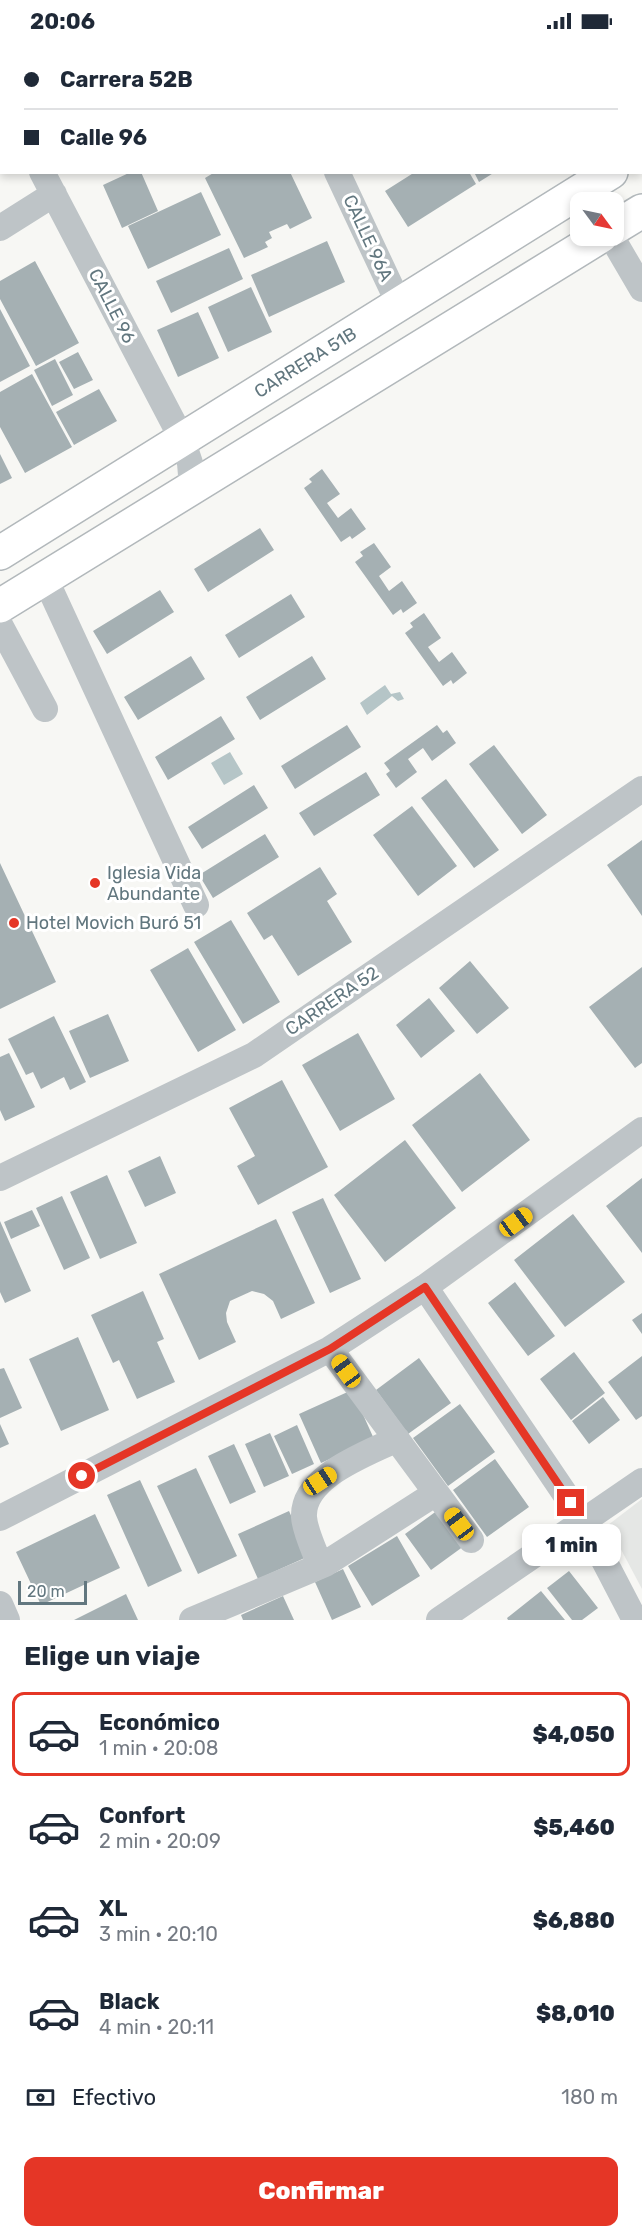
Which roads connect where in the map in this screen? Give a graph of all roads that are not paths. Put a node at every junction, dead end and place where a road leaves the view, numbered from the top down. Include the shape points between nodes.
1 (338, 174) edge
2 (608, 174) edge
3 (48, 183) edge
4 (642, 211) edge
5 (624, 222) edge
6 (0, 228) edge
7 (585, 246) edge
8 (617, 246) edge
9 (642, 289) edge
10 (399, 304) junction
11 (182, 439) junction
12 (192, 487) junction
13 (0, 553) edge
14 (45, 578) junction
15 (0, 606) edge
16 (0, 625) edge
17 (45, 709) dead end
18 (642, 789) edge
19 (195, 905) dead end
20 (642, 1130) edge
21 (0, 1178) edge
22 (425, 1287) junction
23 (330, 1349) junction
24 (397, 1439) junction
25 (642, 1481) edge
26 (436, 1493) junction
27 (0, 1518) edge
28 (584, 1522) junction
29 (471, 1540) dead end
30 (320, 1566) junction
31 (0, 1604) edge
32 (7, 1620) edge
33 (192, 1620) edge
34 (439, 1620) edge
35 (635, 1620) edge

1 - 10 street, CALLE 96A
2 - 10 main road, CARRERA 51B
3 - 6 street
3 - 11 street, CALLE 96
4 - 5 main road
7 - 12 main road
8 - 9 street
10 - 11 main road, CARRERA 51B
11 - 12 street, CALLE 96
11 - 13 main road, CARRERA 51B
12 - 14 main road
14 - 15 main road
14 - 19 street
16 - 17 street
18 - 21 street, CARRERA 52 via 254,1055
20 - 22 street
22 - 23 street
22 - 28 street
23 - 24 street
23 - 27 street
24 - 26 street
24 - 30 street via 349,1462 320,1481 308,1497 304,1517
25 - 28 street
26 - 29 street
26 - 30 street
28 - 34 street
28 - 35 street
30 - 33 street
31 - 32 street

